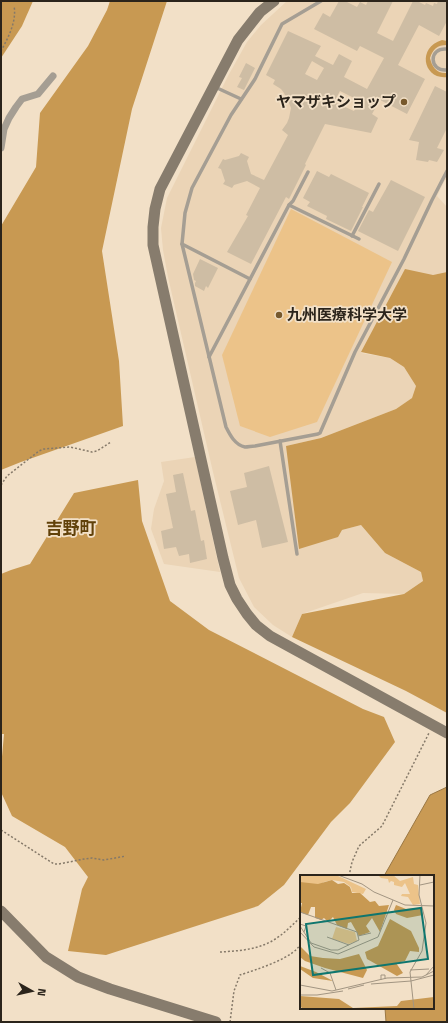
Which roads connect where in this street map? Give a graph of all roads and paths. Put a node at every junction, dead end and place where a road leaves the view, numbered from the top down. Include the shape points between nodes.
1 (274, 1) edge
2 (321, 1) edge
3 (14, 6) dead end
4 (447, 49) edge
5 (1, 51) edge
6 (447, 70) edge
7 (53, 76) dead end
8 (213, 86) junction
9 (241, 99) junction
10 (1, 148) edge
11 (447, 171) edge
12 (308, 172) dead end
13 (379, 184) dead end
14 (289, 205) junction
15 (352, 236) junction
16 (359, 239) dead end
17 (182, 244) junction
18 (250, 279) junction
19 (209, 357) junction
20 (280, 441) junction
21 (111, 442) dead end
22 (1, 484) edge
23 (297, 554) dead end
24 (433, 726) junction
25 (447, 734) edge
26 (1, 830) edge
27 (126, 856) dead end
28 (349, 875) edge
29 (1, 911) edge
30 (300, 918) edge
31 (300, 945) edge
32 (220, 952) dead end
33 (208, 1021) edge
34 (230, 1022) edge

1 - 8 street via 260,12 238,40
2 - 9 lane via 282,24 255,79
3 - 5 path via 12,24
4 - 6 lane via 438,50 433,59 438,69
7 - 10 street via 38,94 22,99 16,107 4,129
8 - 9 lane
8 - 24 street via 160,189 154,209 153,245 230,585 247,614 270,636
9 - 17 lane via 192,188 185,213
11 - 20 lane via 355,352 320,433
12 - 14 lane
13 - 15 lane
14 - 15 lane
14 - 18 lane
15 - 16 lane
17 - 18 lane
17 - 19 lane
18 - 19 lane
19 - 20 lane via 226,427 232,438 245,447
20 - 23 lane
21 - 22 path via 92,452 70,447 44,449 7,476
24 - 25 street
24 - 28 path via 382,826 359,846
26 - 27 path via 54,864
29 - 33 street via 46,957 78,977
30 - 32 path via 272,941 253,949
31 - 34 path via 286,958 240,976 234,991

